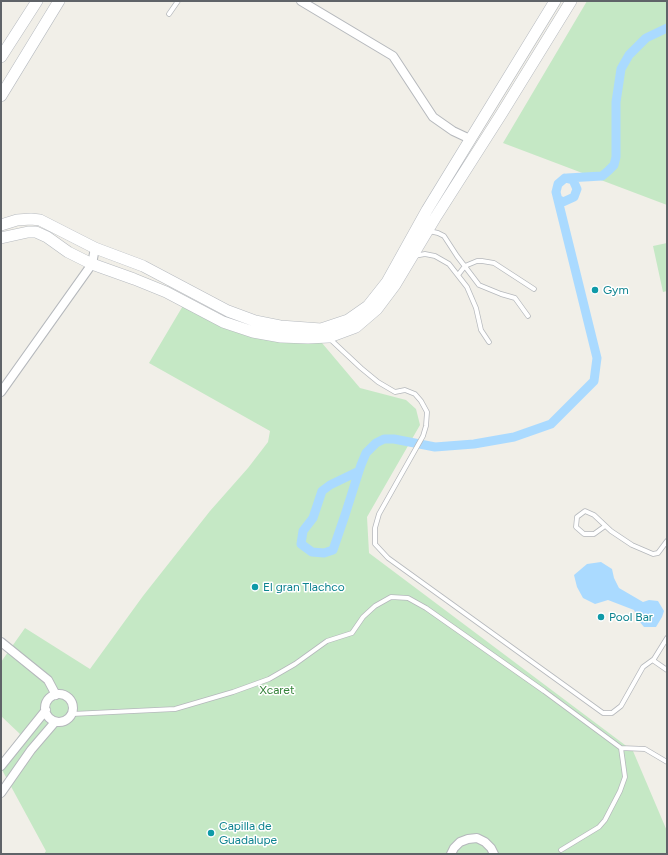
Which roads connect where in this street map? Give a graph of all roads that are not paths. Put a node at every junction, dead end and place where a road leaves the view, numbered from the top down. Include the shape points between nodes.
1 (37, 1) edge
2 (60, 1) edge
3 (178, 1) edge
4 (301, 1) edge
5 (555, 1) edge
6 (571, 1) edge
7 (169, 14) dead end
8 (1, 57) edge
9 (1, 96) edge
10 (470, 139) junction
11 (1, 225) edge
12 (423, 228) junction
13 (1, 238) edge
14 (95, 248) junction
15 (412, 256) junction
16 (92, 264) junction
17 (465, 266) junction
18 (458, 275) junction
19 (534, 289) dead end
20 (528, 316) dead end
21 (325, 333) junction
22 (489, 342) dead end
23 (1, 392) edge
24 (605, 526) junction
25 (667, 541) edge
26 (667, 638) edge
27 (1, 642) edge
28 (654, 659) junction
29 (667, 670) edge
30 (56, 695) junction
31 (46, 710) junction
32 (72, 714) junction
33 (55, 722) junction
34 (621, 748) junction
35 (667, 762) edge
36 (1, 766) edge
37 (1, 793) edge
38 (561, 850) dead end
39 (451, 854) edge
40 (494, 854) edge

1 - 8 street
2 - 9 street
3 - 7 lane
4 - 10 street via 393,56 433,117
5 - 10 street
6 - 12 street via 502,113
10 - 12 street via 427,210
11 - 14 street via 17,220 40,220
12 - 15 street
12 - 17 lane via 444,236
12 - 21 street via 368,306
13 - 16 street via 36,232
14 - 16 street
14 - 21 street via 144,266 228,311 255,321
15 - 18 lane via 435,256 449,264
15 - 21 street via 377,309 356,327
16 - 21 street via 166,292 223,322 253,332 308,338
16 - 23 street
17 - 18 lane
17 - 19 lane via 482,260 494,263
17 - 20 lane via 479,285 515,298
18 - 22 lane via 467,287 476,308 481,330
21 - 28 lane via 378,382 395,392 405,390 414,394 427,412 423,436 379,514 375,528 375,544 388,558 603,713 612,713 621,706 643,667
24 - 24 lane via 594,534 584,534 576,527 577,518 585,511 594,514
24 - 25 lane via 632,545 653,554 658,553
26 - 28 lane
27 - 30 street via 48,680
28 - 29 lane
30 - 31 street via 49,699
30 - 32 street via 64,695 70,700
31 - 33 street
31 - 36 street
32 - 33 street via 63,722
32 - 34 lane via 175,710 233,692 269,679 327,641 352,633 363,617 391,597 408,598 426,608
33 - 37 street via 31,750
34 - 35 lane via 645,750
34 - 38 lane via 625,777 606,820
39 - 40 street via 460,842 468,838 477,838 485,842

